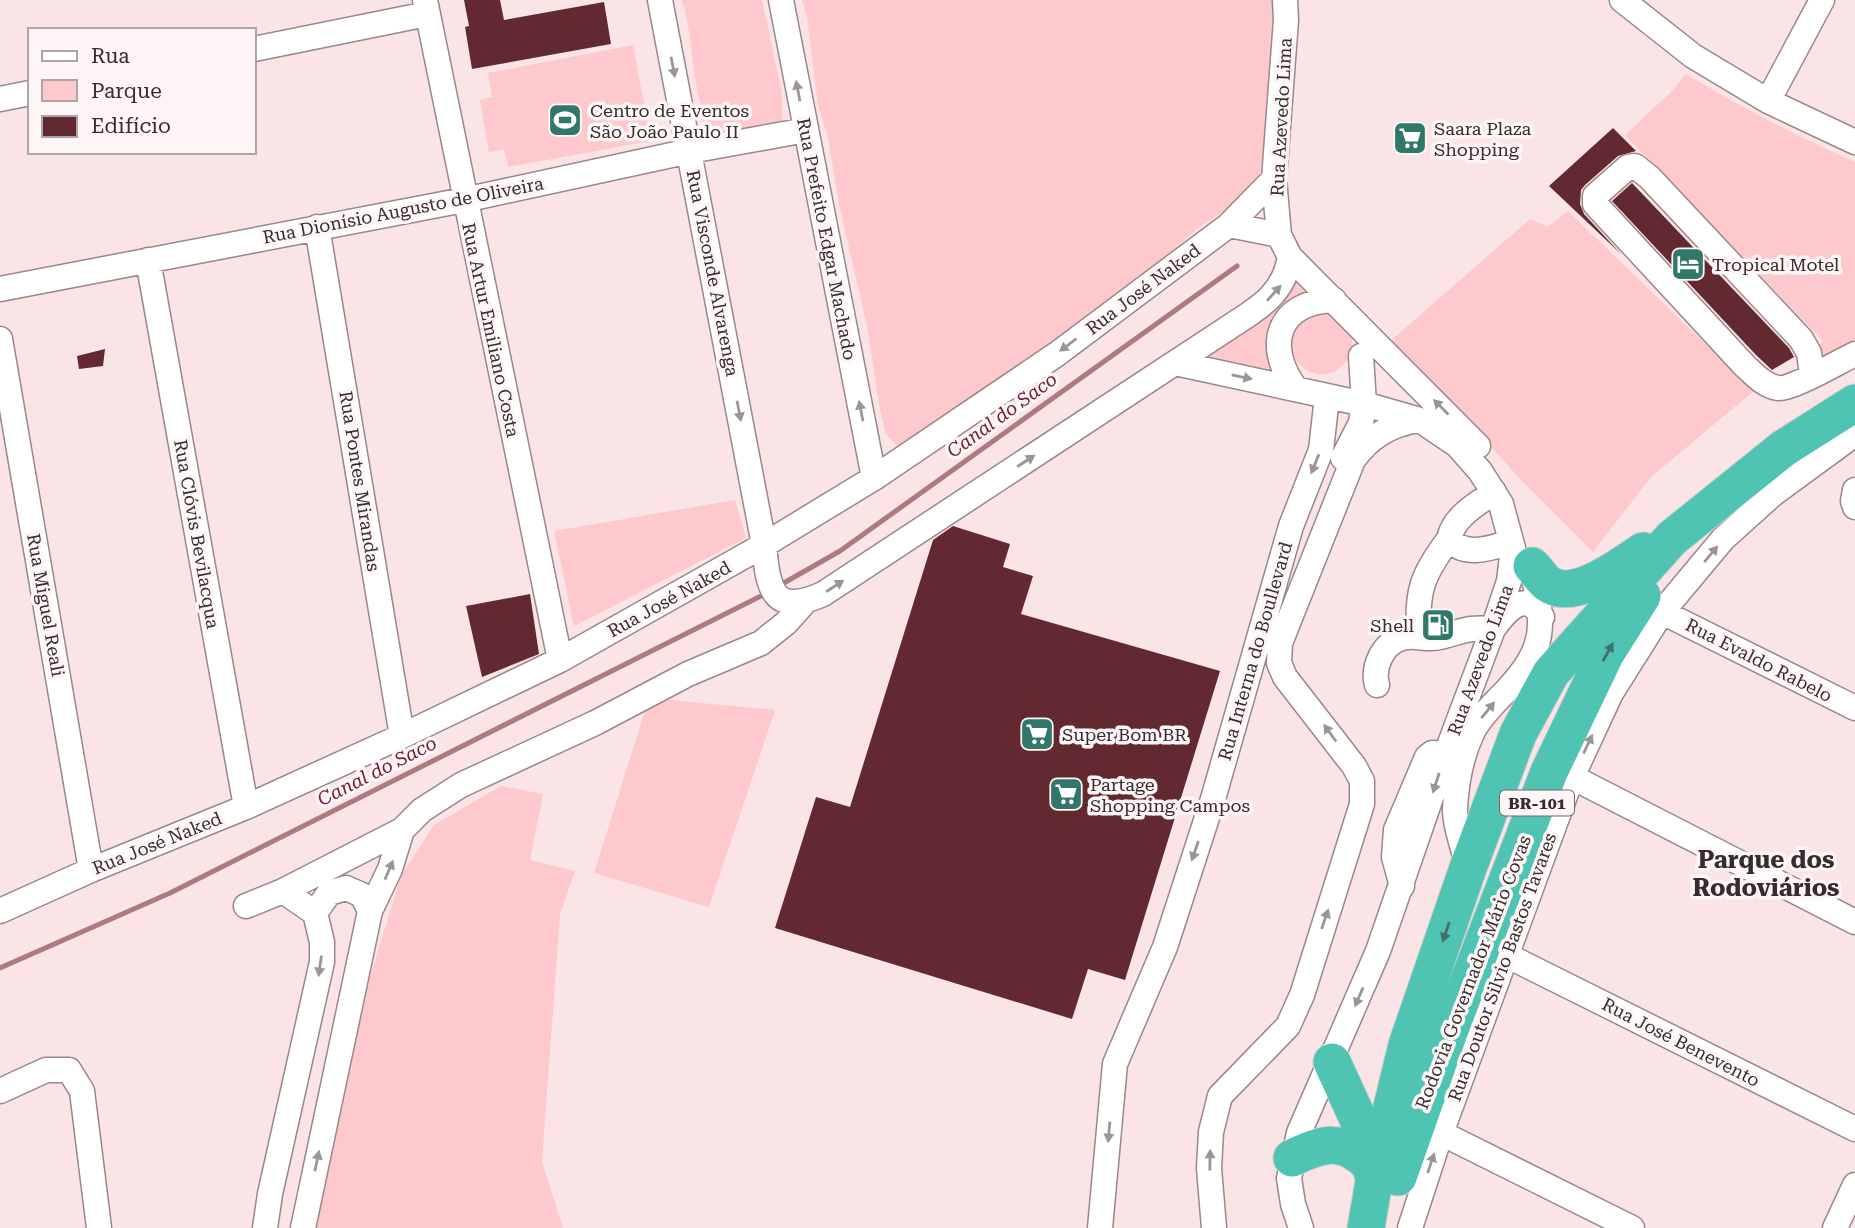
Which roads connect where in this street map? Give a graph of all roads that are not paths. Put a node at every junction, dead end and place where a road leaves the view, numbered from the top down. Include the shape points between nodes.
1 (660, 0) edge
2 (781, 0) edge
3 (1284, 0) edge
4 (1622, 0) edge
5 (1822, 0) edge
6 (426, 7) edge
7 (256, 48) edge
8 (28, 93) edge
9 (0, 99) edge
10 (1768, 101) junction
11 (806, 130) junction
12 (1855, 142) edge
13 (690, 151) junction
14 (1273, 179) junction
15 (464, 200) junction
16 (1229, 225) junction
17 (317, 227) junction
18 (1279, 235) junction
19 (1290, 257) junction
20 (148, 260) junction
21 (0, 289) edge
22 (1334, 300) junction
23 (1359, 325) junction
24 (0, 339) edge
25 (1855, 354) edge
26 (1361, 356) junction
27 (1175, 363) junction
28 (1812, 374) junction
29 (1312, 393) junction
30 (1855, 403) edge
31 (1364, 404) junction
32 (1420, 420) junction
33 (1855, 434) edge
34 (874, 478) junction
35 (1855, 490) edge
36 (1493, 492) junction
37 (1855, 507) edge
38 (1709, 509) junction
39 (1449, 538) junction
40 (764, 545) junction
41 (1522, 554) junction
42 (774, 594) junction
43 (804, 603) junction
44 (1662, 612) junction
45 (1542, 617) junction
46 (1493, 629) junction
47 (770, 636) junction
48 (1419, 637) junction
49 (560, 660) junction
50 (1285, 677) junction
51 (1377, 685) dead end
52 (1855, 708) edge
53 (402, 736) junction
54 (1572, 777) junction
55 (246, 807) junction
56 (402, 830) junction
57 (1468, 868) junction
58 (91, 870) junction
59 (283, 891) junction
60 (246, 906) dead end
61 (0, 911) edge
62 (370, 911) junction
63 (315, 913) junction
64 (1855, 922) edge
65 (1506, 955) junction
66 (1449, 1032) junction
67 (1332, 1062) junction
68 (0, 1091) edge
69 (1855, 1129) edge
70 (1441, 1133) junction
71 (1292, 1158) junction
72 (1372, 1173) junction
73 (1855, 1185) edge
74 (99, 1228) edge
75 (265, 1228) edge
76 (303, 1228) edge
77 (1100, 1228) edge
78 (1214, 1228) edge
79 (1301, 1228) edge
80 (1366, 1228) edge
81 (1384, 1228) edge
82 (1410, 1228) edge
83 (1632, 1228) edge
84 (1835, 1228) edge

1 -> 13 street, Rua Visconde Alvarenga
11 -> 2 street, Rua Prefeito Edgar Machado
3 - 14 street, Rua Azevedo Lima
4 - 10 street via 1692,56
5 - 10 street
6 - 7 street
6 - 15 street, Rua Artur Emiliano Costa
8 - 9 street
10 - 12 street
11 - 13 street, Rua Dionísio Augusto de Oliveira
34 -> 11 street, Rua Prefeito Edgar Machado
13 - 15 street, Rua Dionísio Augusto de Oliveira
13 -> 40 street, Rua Visconde Alvarenga
14 - 16 street, Rua José Naked
14 - 18 street, Rua Azevedo Lima
15 - 17 street, Rua Dionísio Augusto de Oliveira
15 - 49 street, Rua Artur Emiliano Costa
16 - 18 street
16 -> 34 street, Rua José Naked via 1057,354
17 - 20 street, Rua Dionísio Augusto de Oliveira
17 - 53 street, Rua Pontes Mirandas
18 - 19 street, Rua Azevedo Lima
19 - 22 street, Rua Azevedo Lima
27 -> 19 street via 1263,305 1281,286
20 - 21 street, Rua Dionísio Augusto de Oliveira
20 - 55 street, Rua Clóvis Bevilacqua
22 - 23 street, Rua Azevedo Lima
22 - 29 street via 1306,304 1287,318 1278,346 1280,362
23 - 26 street
41 -> 23 street, Rua Azevedo Lima via 1525,531 1501,474
24 - 58 street, Rua Miguel Reali
25 - 28 street
26 - 29 street via 1337,384
26 - 31 street
27 -> 29 street, Rua Azevedo Lima
43 -> 27 street
28 - 28 street via 1801,339 1635,166 1595,196 1595,204 1764,384 1791,386
29 - 31 street, Rua Azevedo Lima
29 -> 77 street, Rua Interna do Boullevard via 1321,450 1291,526 1213,799 1165,947 1115,1064
30 - 38 highway, Rodovia Governador Mário Covas / BR-101 via 1783,448
31 - 32 street, Rua Azevedo Lima
31 - 50 street via 1361,423 1305,541 1272,642 1273,668
32 - 36 street, Rua Azevedo Lima via 1457,445
32 - 50 street, Rua Interna do Boullevard via 1384,430 1353,460 1284,628 1278,654
44 -> 33 street, Rua Doutor Silvio Bastos Tavares via 1723,539 1773,494
34 - 40 street, Rua José Naked
35 - 37 street
36 - 39 street via 1463,514
36 - 41 street, Rua Azevedo Lima
38 - 41 highway via 1605,576 1567,590 1548,584
38 - 57 highway, Rodovia Governador Mário Covas / BR-101 via 1672,538 1551,673 1518,734
66 -> 38 highway, Rodovia Governador Mário Covas / BR-101 via 1549,772 1606,653 1644,593
39 - 41 street via 1477,551
39 - 48 street via 1429,565 1419,592
40 - 42 street, Rua Visconde Alvarenga
40 - 49 street, Rua José Naked
41 - 45 street, Rua Azevedo Lima
41 - 46 street, Rua Azevedo Lima
42 - 43 street
42 - 47 street
43 - 47 street
44 - 52 street, Rua Evaldo Rabelo
54 -> 44 street, Rua Doutor Silvio Bastos Tavares via 1611,694
45 - 46 street via 1527,603 1514,606
57 -> 45 street, Rua Azevedo Lima via 1455,811 1460,773 1473,731 1526,666 1538,644
46 - 48 street via 1471,627 1439,638
46 -> 67 street, Rua Azevedo Lima via 1378,951
47 - 56 street via 461,785 422,810
48 - 51 street via 1400,638 1381,653 1374,675
49 - 53 street, Rua José Naked
78 -> 50 street, Rua Interna do Boullevard via 1210,1144 1220,1096 1288,1026 1303,995 1362,804 1362,781 1354,766
53 - 55 street, Rua José Naked
54 - 64 street
54 - 65 street, Rua Doutor Silvio Bastos Tavares
55 - 58 street, Rua José Naked
56 - 59 street
62 -> 56 street
57 - 66 highway via 1478,898 1479,921
57 -> 72 highway, Rodovia Governador Mário Covas / BR-101 via 1407,1045
58 - 61 street, Rua José Naked
59 - 60 street
59 - 63 street
62 - 63 street via 362,895 346,888 329,892
76 -> 62 street
63 -> 75 street via 322,962
65 - 69 street, Rua José Benevento
65 - 70 street, Rua Doutor Silvio Bastos Tavares
66 - 81 highway, Rodovia Governador Mário Covas / BR-101
67 - 71 street, Rua Azevedo Lima via 1306,1114
67 - 72 highway via 1364,1132
68 - 74 street via 46,1070 69,1070 82,1091
82 -> 70 street, Rua Doutor Silvio Bastos Tavares
70 - 83 street
71 - 72 highway via 1328,1144 1359,1154
71 - 79 street via 1289,1178
72 - 80 highway, Rodovia Governador Mário Covas / BR-101
73 - 84 street

